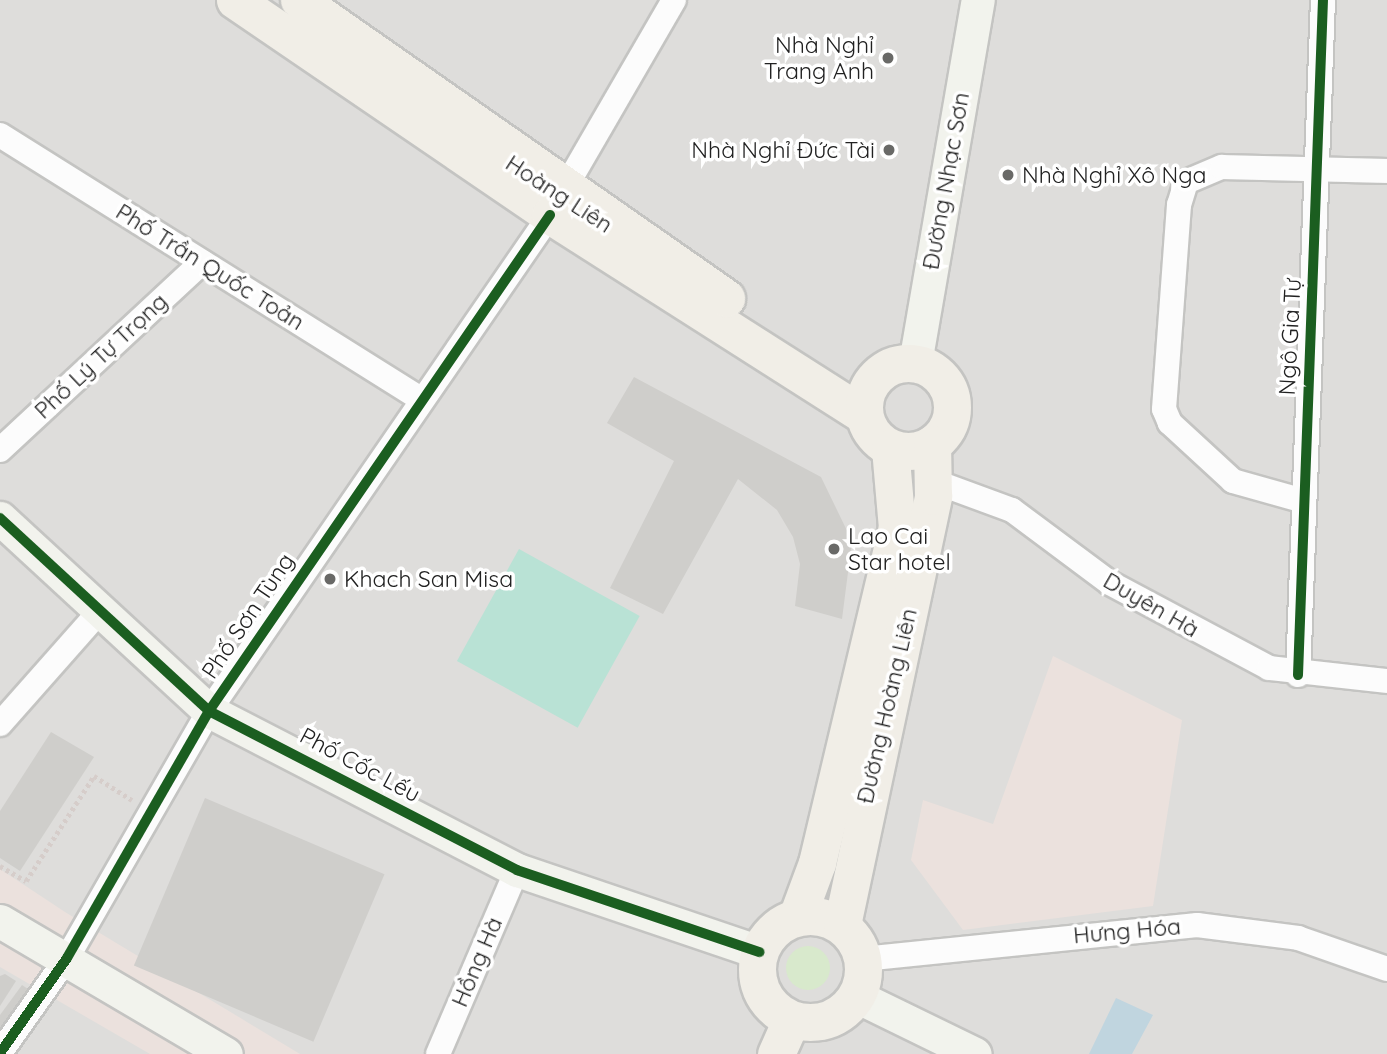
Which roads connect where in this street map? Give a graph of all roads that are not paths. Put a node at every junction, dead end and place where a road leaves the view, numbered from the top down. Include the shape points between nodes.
1 (235, 0) edge
2 (299, 0) edge
3 (674, 0) edge
4 (978, 0) edge
5 (1323, 0) edge
6 (0, 135) edge
7 (1319, 168) junction
8 (1387, 171) edge
9 (557, 201) junction
10 (202, 262) junction
11 (915, 363) junction
12 (421, 397) junction
13 (865, 404) junction
14 (932, 444) junction
15 (890, 448) junction
16 (0, 450) edge
17 (933, 481) junction
18 (1304, 501) junction
19 (0, 518) edge
20 (99, 612) junction
21 (1298, 675) junction
22 (1387, 681) edge
23 (209, 711) junction
24 (0, 724) edge
25 (517, 870) junction
26 (797, 916) junction
27 (0, 922) edge
28 (842, 925) junction
29 (759, 952) junction
30 (67, 958) junction
31 (863, 959) junction
32 (1387, 969) edge
33 (856, 996) junction
34 (791, 1021) junction
35 (0, 1053) edge
36 (226, 1054) edge
37 (438, 1054) edge
38 (776, 1054) edge
39 (975, 1054) edge

1 - 9 main road, Hoàng Liên
2 - 9 main road, Hoàng Liên
3 - 9 street, Phố Sơn Tùng
4 - 11 street, Đường Nhạc Sơn
5 - 7 street, Ngô Gia Tự
6 - 10 street, Phố Trần Quốc Toản
7 - 8 street
7 - 18 street, Ngô Gia Tự
7 - 18 street via 1222,167 1186,182 1179,205 1164,410 1187,444 1233,481
9 - 12 street, Phố Sơn Tùng
9 - 13 main road, Hoàng Liên
10 - 12 street, Phố Trần Quốc Toản
10 - 16 street, Phố Lý Tự Trọng
11 - 13 main road via 880,373
11 - 14 main road via 930,368 950,391 951,421
12 - 23 street, Phố Sơn Tùng
13 - 15 main road via 873,435
14 - 15 main road via 911,451
14 - 17 main road, Đường Hoàng Liên
15 - 26 main road, Đường Hoàng Liên via 897,528 817,863
17 - 21 street, Duyên Hà via 1012,510 1120,589 1242,656
17 - 28 main road, Đường Hoàng Liên
18 - 21 street, Ngô Gia Tự
19 - 20 street, Phố Cốc Lếu
20 - 23 street, Phố Cốc Lếu
20 - 24 street
21 - 22 street, Duyên Hà
23 - 25 street, Phố Cốc Lếu
23 - 30 street, Phố Sơn Tùng
25 - 29 street, Phố Cốc Lếu
25 - 37 street, Hồng Hà
26 - 28 main road
26 - 29 main road via 767,936
27 - 30 street
28 - 31 main road
29 - 34 main road via 759,986
30 - 35 street, Phố Sơn Tùng
30 - 36 street
31 - 32 street, Hưng Hóa via 1197,925 1298,938
31 - 33 main road
33 - 34 main road via 832,1017
33 - 39 street
34 - 38 main road

